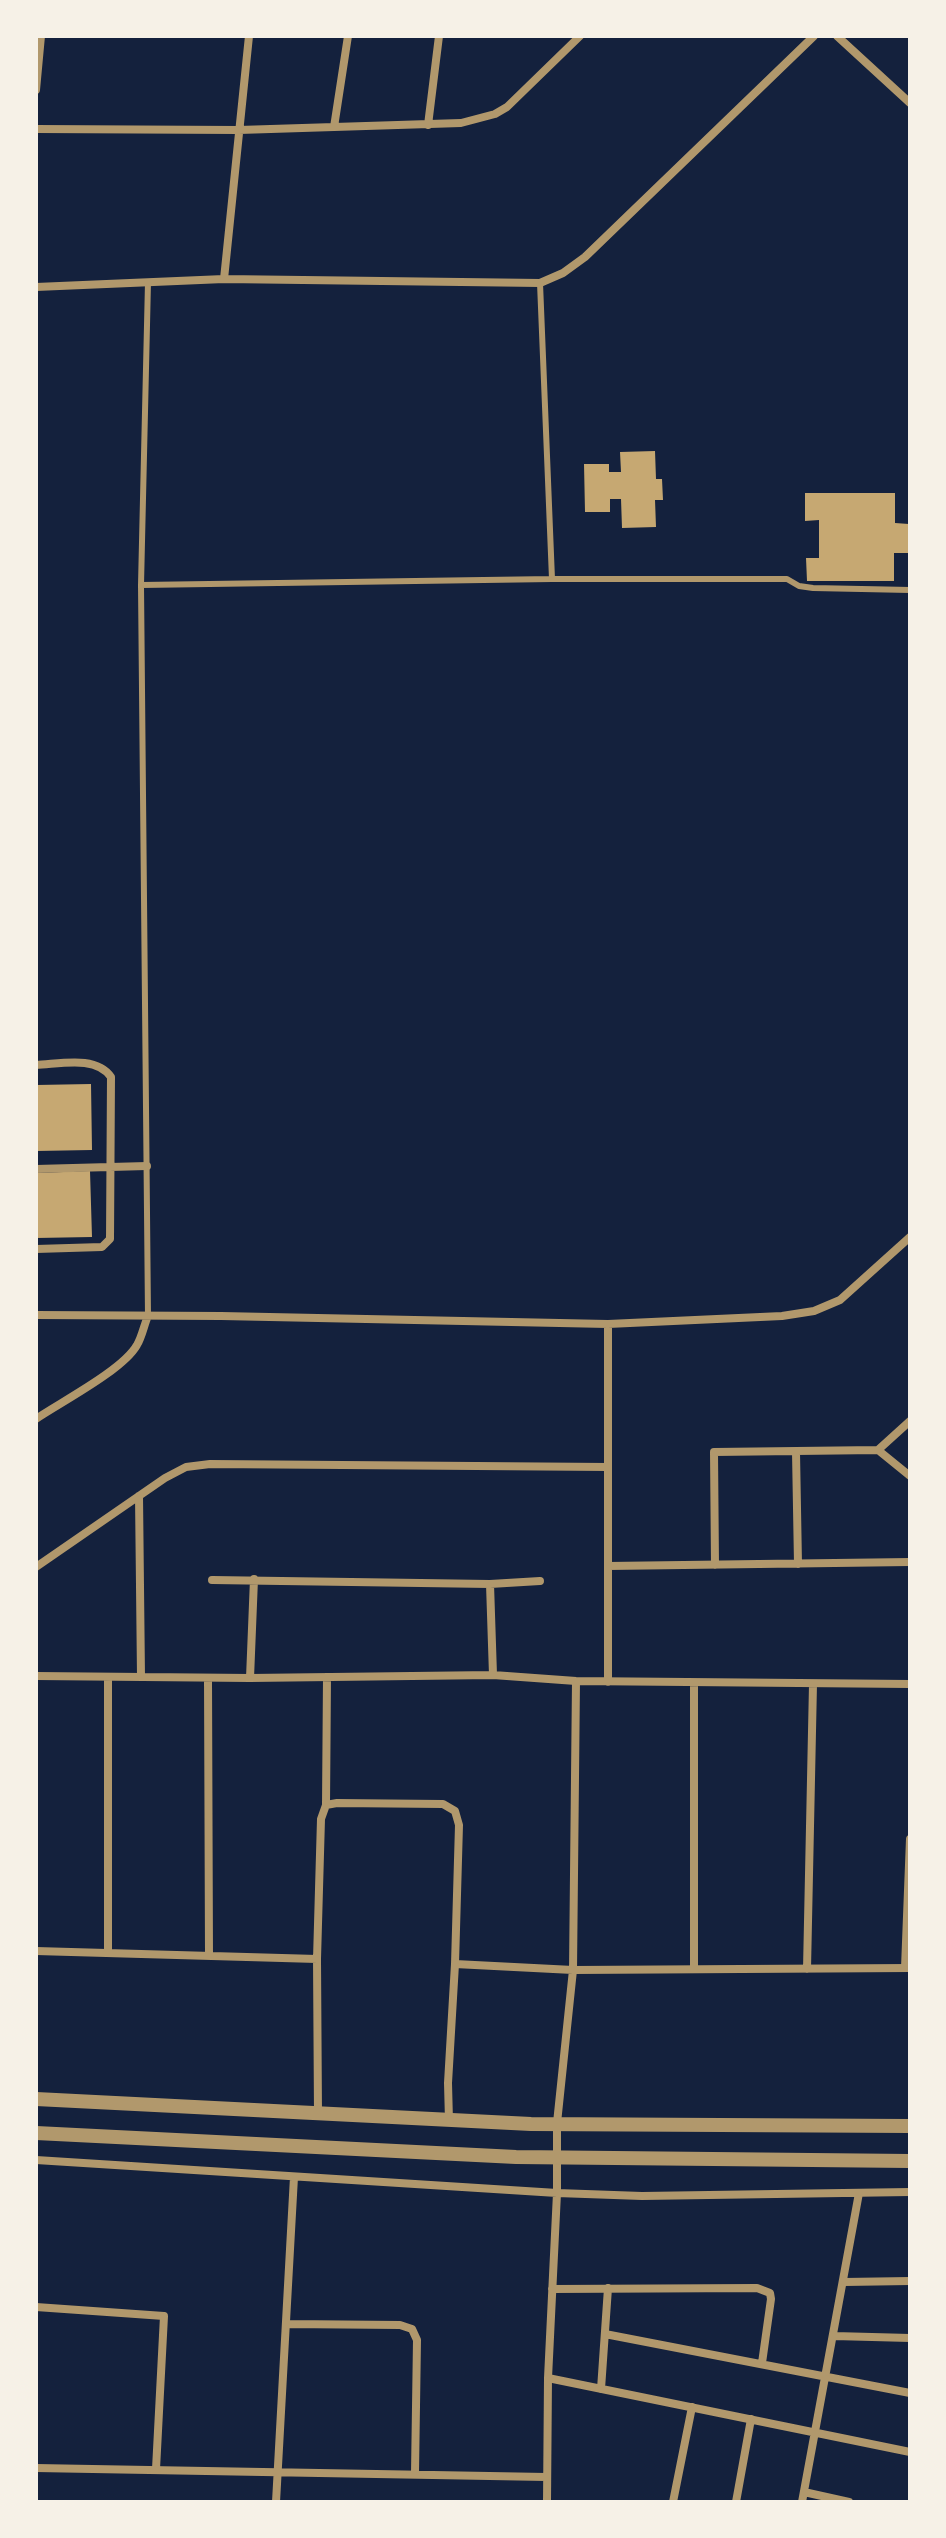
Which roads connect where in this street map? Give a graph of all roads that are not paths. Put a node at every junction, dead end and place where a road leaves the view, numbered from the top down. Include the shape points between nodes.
1 (41, 36) edge
2 (249, 36) edge
3 (348, 36) edge
4 (439, 36) edge
5 (580, 36) edge
6 (814, 36) edge
7 (837, 36) edge
8 (36, 90) edge
9 (910, 103) edge
10 (428, 125) junction
11 (334, 127) junction
12 (36, 129) edge
13 (239, 130) junction
14 (224, 279) junction
15 (148, 282) junction
16 (540, 283) junction
17 (36, 287) edge
18 (552, 579) junction
19 (141, 585) junction
20 (910, 590) edge
21 (36, 1065) edge
22 (147, 1166) junction
23 (111, 1167) junction
24 (36, 1169) edge
25 (910, 1237) edge
26 (36, 1249) edge
27 (36, 1315) edge
28 (148, 1316) junction
29 (608, 1324) junction
30 (36, 1419) edge
31 (910, 1421) edge
32 (878, 1450) junction
33 (796, 1452) junction
34 (608, 1467) junction
35 (910, 1476) edge
36 (139, 1496) junction
37 (910, 1562) edge
38 (798, 1564) junction
39 (715, 1565) junction
40 (608, 1566) junction
41 (36, 1567) edge
42 (254, 1579) junction
43 (212, 1580) dead end
44 (540, 1581) dead end
45 (490, 1584) junction
46 (493, 1675) junction
47 (36, 1676) edge
48 (108, 1677) junction
49 (141, 1677) junction
50 (327, 1677) junction
51 (208, 1678) junction
52 (250, 1678) junction
53 (576, 1681) junction
54 (608, 1682) junction
55 (694, 1683) junction
56 (813, 1684) junction
57 (910, 1684) edge
58 (326, 1805) junction
59 (910, 1839) edge
60 (36, 1951) edge
61 (108, 1953) junction
62 (209, 1956) junction
63 (317, 1959) junction
64 (455, 1964) junction
65 (908, 1968) edge
66 (694, 1969) junction
67 (807, 1969) junction
68 (573, 1970) junction
69 (36, 2099) edge
70 (318, 2115) junction
71 (449, 2121) junction
72 (557, 2123) junction
73 (910, 2126) edge
74 (36, 2133) edge
75 (557, 2157) junction
76 (36, 2160) edge
77 (910, 2161) edge
78 (294, 2177) junction
79 (910, 2192) edge
80 (557, 2193) junction
81 (859, 2193) junction
82 (910, 2281) edge
83 (844, 2282) junction
84 (608, 2288) junction
85 (552, 2289) junction
86 (36, 2307) edge
87 (286, 2324) junction
88 (605, 2334) junction
89 (834, 2336) junction
90 (910, 2338) edge
91 (762, 2363) junction
92 (826, 2375) junction
93 (548, 2378) junction
94 (601, 2389) junction
95 (910, 2393) edge
96 (692, 2407) junction
97 (751, 2419) junction
98 (815, 2432) junction
99 (910, 2452) edge
100 (36, 2468) edge
101 (156, 2469) junction
102 (278, 2471) junction
103 (415, 2473) junction
104 (546, 2477) junction
105 (804, 2492) junction
106 (276, 2502) edge
107 (547, 2502) edge
108 (673, 2502) edge
109 (736, 2502) edge
110 (802, 2502) edge
111 (849, 2502) edge

1 - 8 street
2 - 13 street
3 - 11 street
4 - 10 street
5 - 10 street via 507,107 461,123
6 - 16 street via 585,257
7 - 9 street
10 - 11 street
11 - 13 street
12 - 13 street
13 - 14 street
14 - 15 street
14 - 16 street
15 - 17 street
15 - 19 lane
16 - 18 lane
18 - 19 lane
18 - 20 lane via 787,579 813,588
19 - 22 lane
21 - 23 street via 105,1068 111,1077
22 - 23 street
22 - 28 lane
23 - 24 street
23 - 26 street via 107,1244
25 - 29 street via 840,1300 814,1311
27 - 28 street
28 - 29 street
28 - 30 street via 129,1355
29 - 34 street
31 - 32 street
32 - 33 street
32 - 35 street
33 - 38 street
33 - 39 street via 714,1452
34 - 36 street via 210,1464 186,1467
34 - 40 street
36 - 41 street
36 - 49 street
37 - 38 street
38 - 39 street
39 - 40 street
40 - 54 street
42 - 43 street
42 - 45 street
42 - 52 street
44 - 45 street
45 - 46 street
46 - 50 street
46 - 53 street
47 - 48 street
48 - 49 street
48 - 61 street
49 - 51 street
50 - 52 street
50 - 58 street
51 - 52 street
51 - 62 street
53 - 54 street
53 - 68 street
54 - 55 street
55 - 56 street
55 - 66 street
56 - 57 street
56 - 67 street
58 - 63 street via 321,1819
58 - 64 street via 443,1804 455,1811
59 - 65 street
60 - 61 street
61 - 62 street
62 - 63 street
63 - 70 street
64 - 68 street
64 - 71 street
65 - 67 street
66 - 67 street
66 - 68 street
68 - 72 street
69 - 70 street
70 - 71 street
71 - 72 street
72 - 73 street
72 - 75 street
74 - 75 street
75 - 77 street
75 - 80 street
76 - 78 street
78 - 80 street
78 - 87 street
79 - 81 street
80 - 81 street
80 - 85 street
81 - 83 street
82 - 83 street
83 - 89 street
84 - 85 street
84 - 88 street
84 - 91 street via 765,2290 771,2299
85 - 93 street
86 - 101 street via 164,2316
87 - 102 street
87 - 103 street via 412,2329 417,2340
88 - 91 street
88 - 94 street
89 - 90 street
89 - 92 street
91 - 92 street
92 - 95 street
92 - 98 street
93 - 94 street
93 - 104 street
94 - 96 street
96 - 97 street
96 - 108 street
97 - 98 street
97 - 109 street
98 - 99 street
98 - 105 street
100 - 101 street
101 - 102 street
102 - 103 street
102 - 106 street
103 - 104 street
104 - 107 street
105 - 110 street
105 - 111 street

